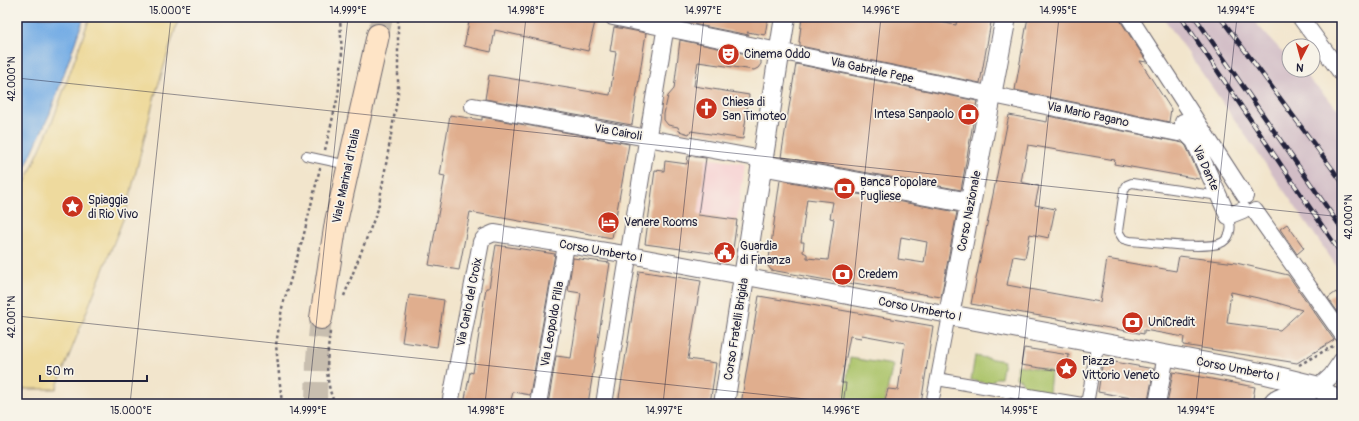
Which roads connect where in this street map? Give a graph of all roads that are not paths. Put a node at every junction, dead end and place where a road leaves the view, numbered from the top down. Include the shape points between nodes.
1 (613, 17) edge
2 (785, 17) edge
3 (1006, 17) edge
4 (1128, 17) edge
5 (1300, 17) edge
6 (666, 22) edge
7 (378, 35) tunnel mouth
8 (780, 51) junction
9 (1342, 74) edge
10 (1172, 84) junction
11 (991, 95) junction
12 (473, 106) dead end
13 (1184, 131) junction
14 (648, 138) junction
15 (306, 156) dead end
16 (762, 162) junction
17 (348, 165) junction
18 (1219, 196) junction
19 (970, 203) junction
20 (1248, 206) junction
21 (1228, 216) junction
22 (520, 236) joint
23 (566, 245) junction
24 (630, 255) junction
25 (743, 276) junction
26 (949, 314) junction
27 (326, 324) tunnel mouth
28 (1342, 334) edge
29 (1098, 342) junction
30 (1166, 355) junction
31 (1340, 355) edge
32 (937, 379) junction
33 (1311, 394) edge
34 (1274, 400) edge
35 (451, 402) edge
36 (538, 404) edge
37 (604, 404) edge
38 (724, 404) edge
39 (932, 404) edge
40 (1082, 404) edge
41 (1086, 404) edge
42 (1157, 404) edge
43 (1339, 404) edge

1 - 6 street, Via Gabriele Pepe
2 - 8 street, Corso Fratelli Brigida
3 - 11 street, Corso Nazionale
4 - 10 street, Via Dante
5 - 9 street
6 - 8 street, Via Gabriele Pepe
6 - 14 street
7 - 17 main road, Viale Marinai d'Italia
8 - 11 street, Via Gabriele Pepe
8 - 16 street, Corso Fratelli Brigida
10 - 13 street, Via Dante
10 - 20 street, Via Dante
11 - 13 street, Via Mario Pagano via 1178,133
11 - 19 street, Corso Nazionale
12 - 14 street, Via Cairoli
13 - 18 street, Via Dante via 1194,141
14 - 16 street, Via Cairoli
14 - 24 street
15 - 17 lane
16 - 19 street, Via Cairoli
16 - 25 street, Corso Fratelli Brigida
17 - 27 main road, Viale Marinai d'Italia via 328,266
18 - 21 street, Via Dante
18 - 21 lane via 1132,183 1124,190 1118,231 1123,239 1130,241 1208,246 1223,242 1228,237 1231,230
19 - 26 street, Corso Nazionale
20 - 21 street
20 - 28 street, Via Dante
22 - 23 street, Corso Umberto I
22 - 35 street, Via Carlo del Croix via 494,233 481,242
23 - 24 street, Corso Umberto I
23 - 36 street, Via Leopoldo Pilla
24 - 25 street, Corso Umberto I
24 - 37 street
25 - 26 street, Corso Umberto I
25 - 38 street, Corso Fratelli Brigida
26 - 29 street, Corso Umberto I
26 - 32 street, Corso Nazionale
29 - 30 street, Corso Umberto I
29 - 41 street
30 - 33 street, Corso Umberto I via 1266,374
30 - 42 street
31 - 33 street via 1331,376
32 - 39 street, Corso Nazionale
32 - 40 street
33 - 34 street
33 - 43 street

